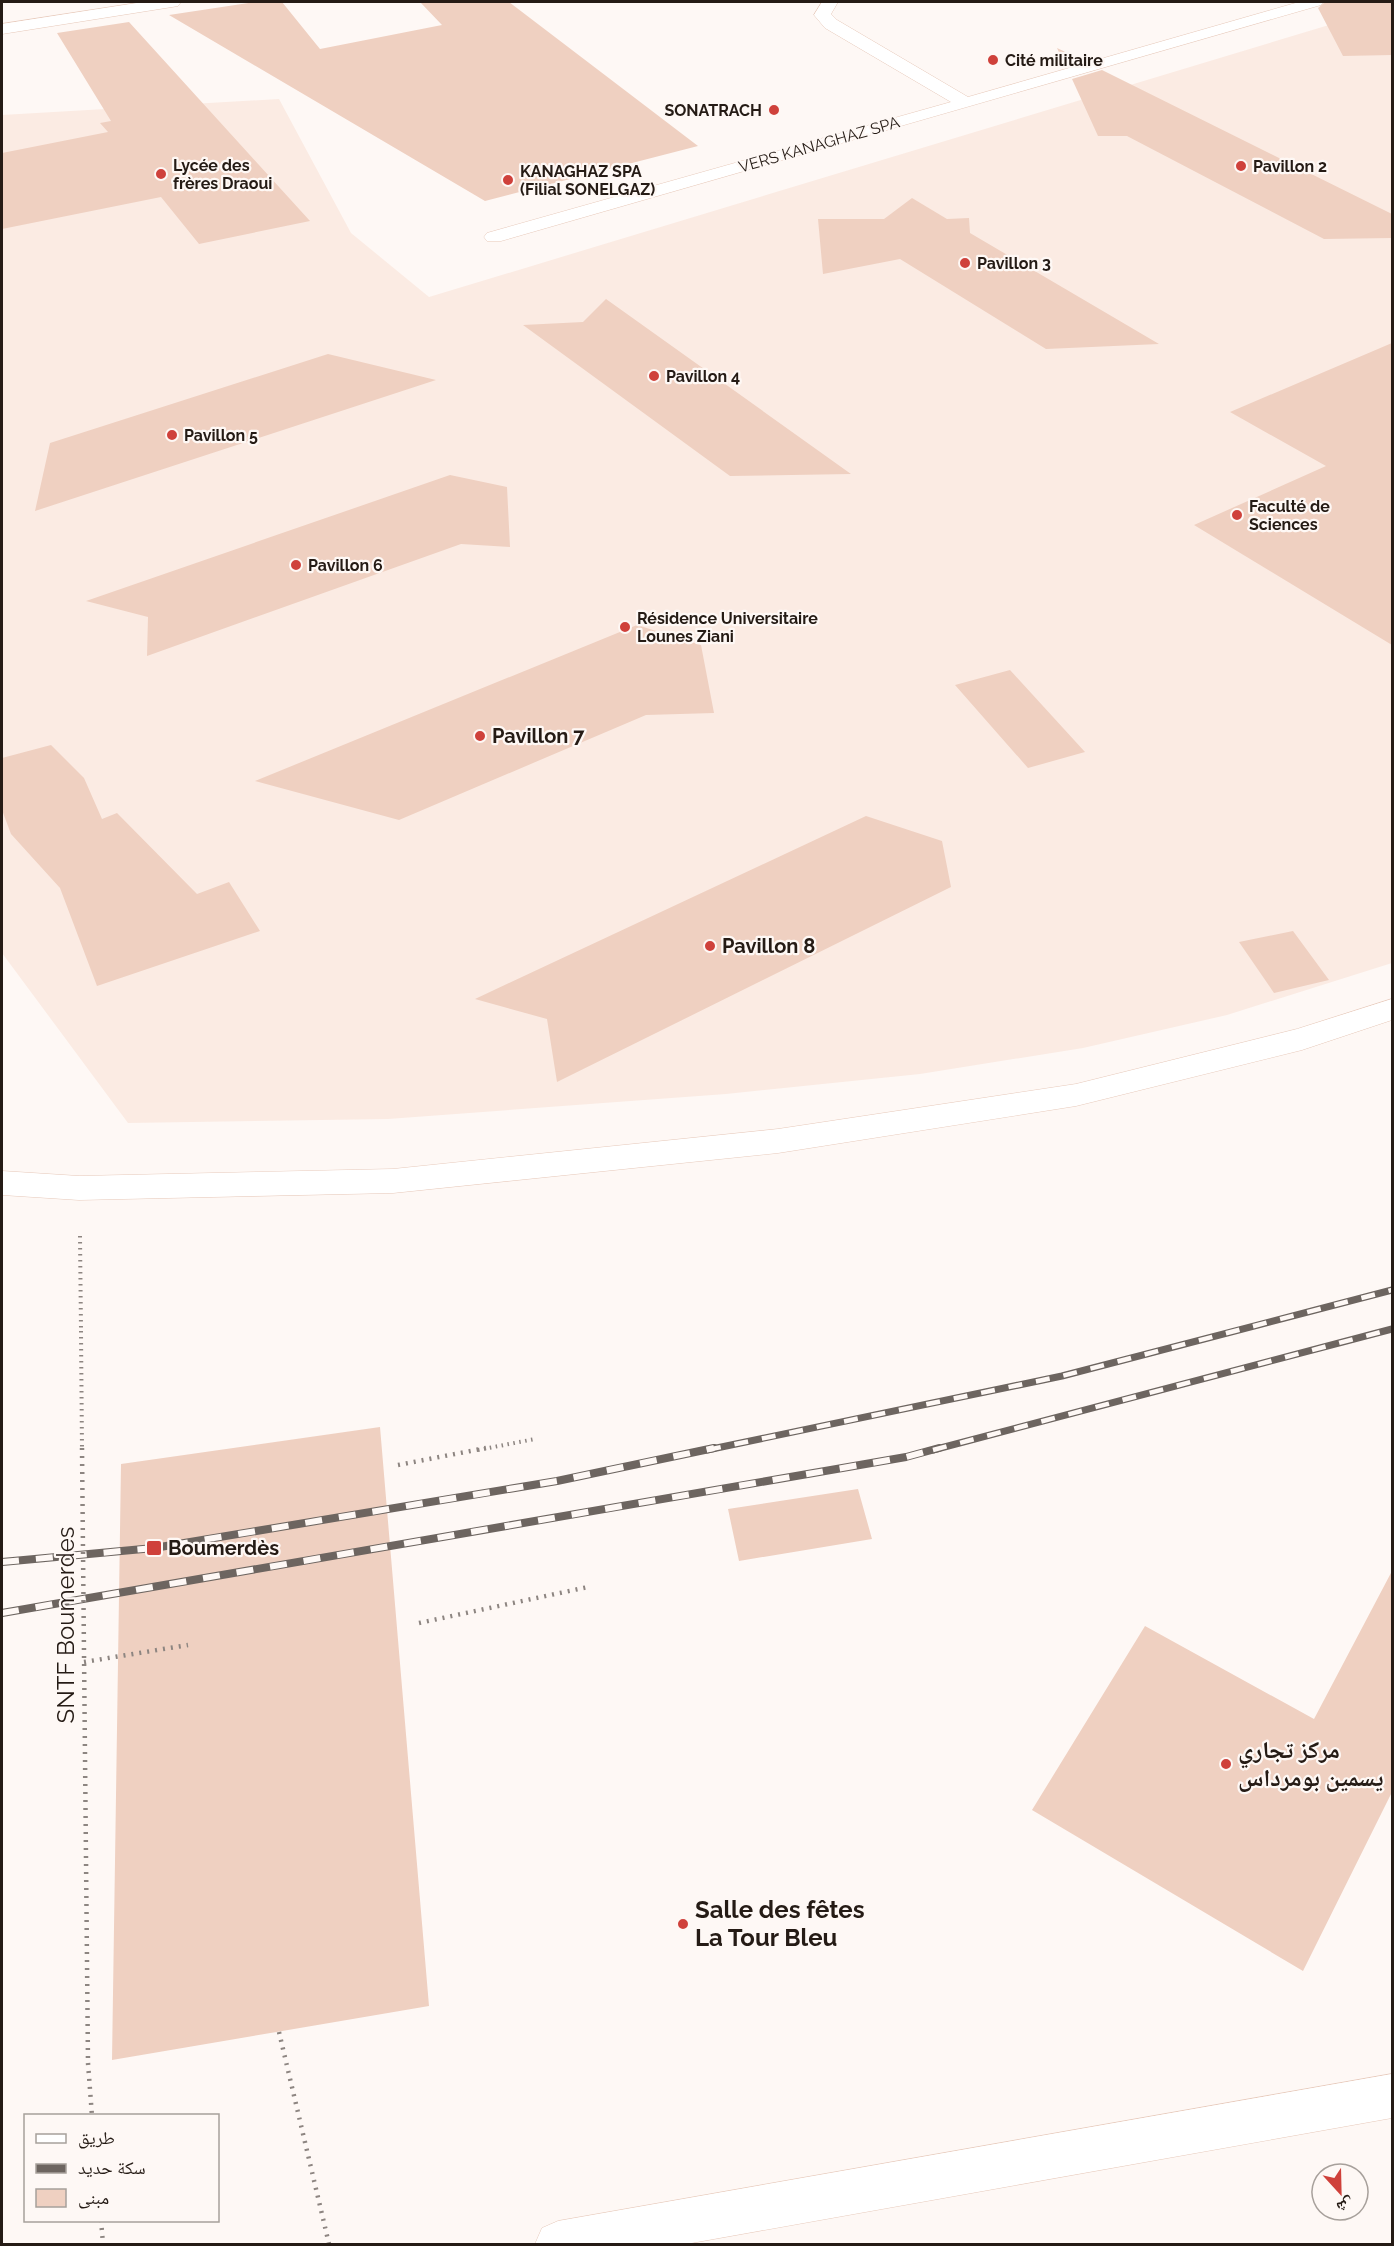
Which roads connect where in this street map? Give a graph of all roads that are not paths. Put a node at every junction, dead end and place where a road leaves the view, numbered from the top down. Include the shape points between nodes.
1 (96, 2) edge
2 (172, 2) edge
3 (830, 2) edge
4 (1315, 2) edge
5 (2, 17) edge
6 (2, 28) edge
7 (966, 103) junction
8 (494, 237) dead end
9 (1392, 1009) edge
10 (2, 1182) edge
11 (1392, 2096) edge
12 (558, 2244) edge

1 - 5 main road
2 - 6 main road
3 - 7 lane via 822,15 831,24
4 - 7 lane, VERS KANAGHAZ SPA
7 - 8 lane, VERS KANAGHAZ SPA
9 - 10 lane via 1302,1039 1076,1095 778,1141 393,1181 79,1188
11 - 12 lane

